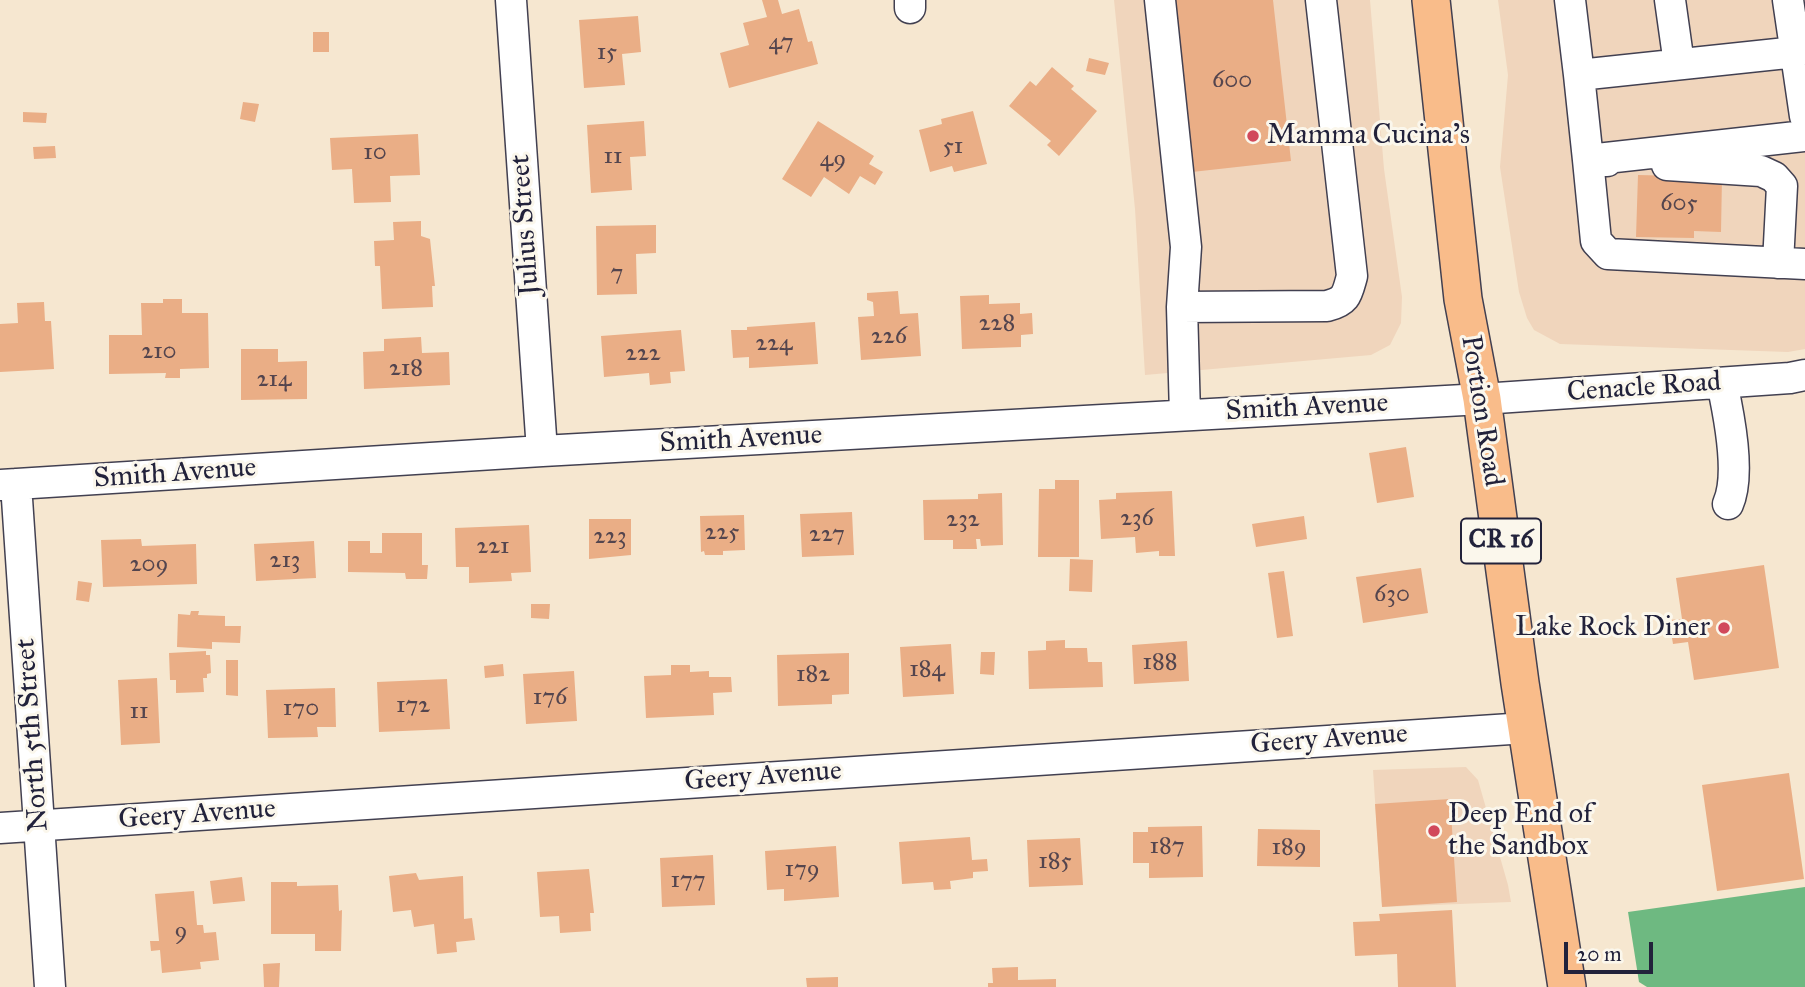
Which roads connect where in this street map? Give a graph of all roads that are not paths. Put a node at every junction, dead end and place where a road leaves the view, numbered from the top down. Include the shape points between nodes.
1 (511, 0) edge
2 (1160, 0) edge
3 (1321, 0) edge
4 (1430, 0) edge
5 (1570, 0) edge
6 (1670, 0) edge
7 (1788, 0) edge
8 (1796, 52) junction
9 (1679, 64) junction
10 (1579, 75) junction
11 (1805, 116) edge
12 (1805, 136) edge
13 (1588, 160) junction
14 (1792, 263) edge
15 (1182, 307) junction
16 (1805, 375) edge
17 (1722, 383) junction
18 (1482, 399) junction
19 (1185, 415) junction
20 (542, 450) junction
21 (8, 484) edge
22 (1728, 504) dead end
23 (1527, 728) junction
24 (39, 825) junction
25 (0, 828) edge
26 (50, 987) edge
27 (1567, 987) edge

1 - 20 street, Julius Street
2 - 15 street via 1186,247
3 - 15 street via 1352,276 1348,293 1340,303 1327,306
4 - 18 main road, Portion Road / CR 16 via 1463,299
5 - 10 street
6 - 9 street
7 - 8 street
8 - 9 street
8 - 11 street
9 - 10 street
10 - 13 street
12 - 13 street
13 - 14 street via 1761,171 1774,177 1782,186
13 - 14 street via 1596,241 1608,254
15 - 19 street
16 - 17 street, Cenacle Road
17 - 18 street, Cenacle Road
17 - 22 street via 1730,421 1734,491
18 - 19 street, Smith Avenue
18 - 23 main road, Portion Road / CR 16
19 - 20 street, Smith Avenue
20 - 21 street, Smith Avenue
21 - 24 street, North 5th Street
23 - 24 street, Geery Avenue
23 - 27 main road, Portion Road / CR 16
24 - 25 street, Geery Avenue
24 - 26 street, North 5th Street

